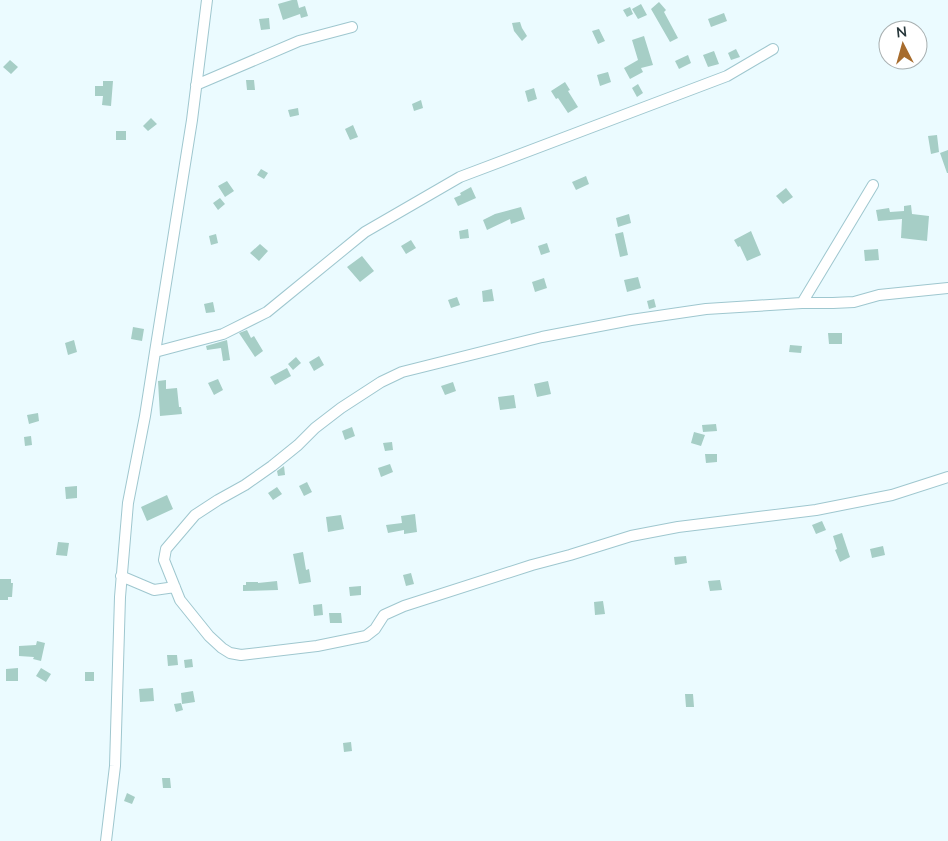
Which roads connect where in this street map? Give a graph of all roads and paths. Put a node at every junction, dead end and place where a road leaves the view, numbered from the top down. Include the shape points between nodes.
1 (207, 0) edge
2 (352, 27) dead end
3 (773, 49) dead end
4 (196, 85) junction
5 (873, 185) dead end
6 (948, 288) edge
7 (802, 303) junction
8 (155, 352) junction
9 (948, 477) edge
10 (121, 576) junction
11 (175, 587) junction
12 (106, 841) edge

1 - 4 street
2 - 4 street via 299,41
3 - 8 street via 727,76 460,177 365,232 267,312 223,334
4 - 8 street
5 - 7 street
6 - 7 street via 879,295 854,302
7 - 11 street via 706,309 631,320 542,337 415,367 391,376 341,408 272,466 195,515 164,555
8 - 10 street via 128,502
9 - 11 street via 892,495 816,510 631,536 404,606 384,615 366,636 317,646 241,655 230,652 209,636 180,600
10 - 11 street via 154,590
10 - 12 street via 115,766

